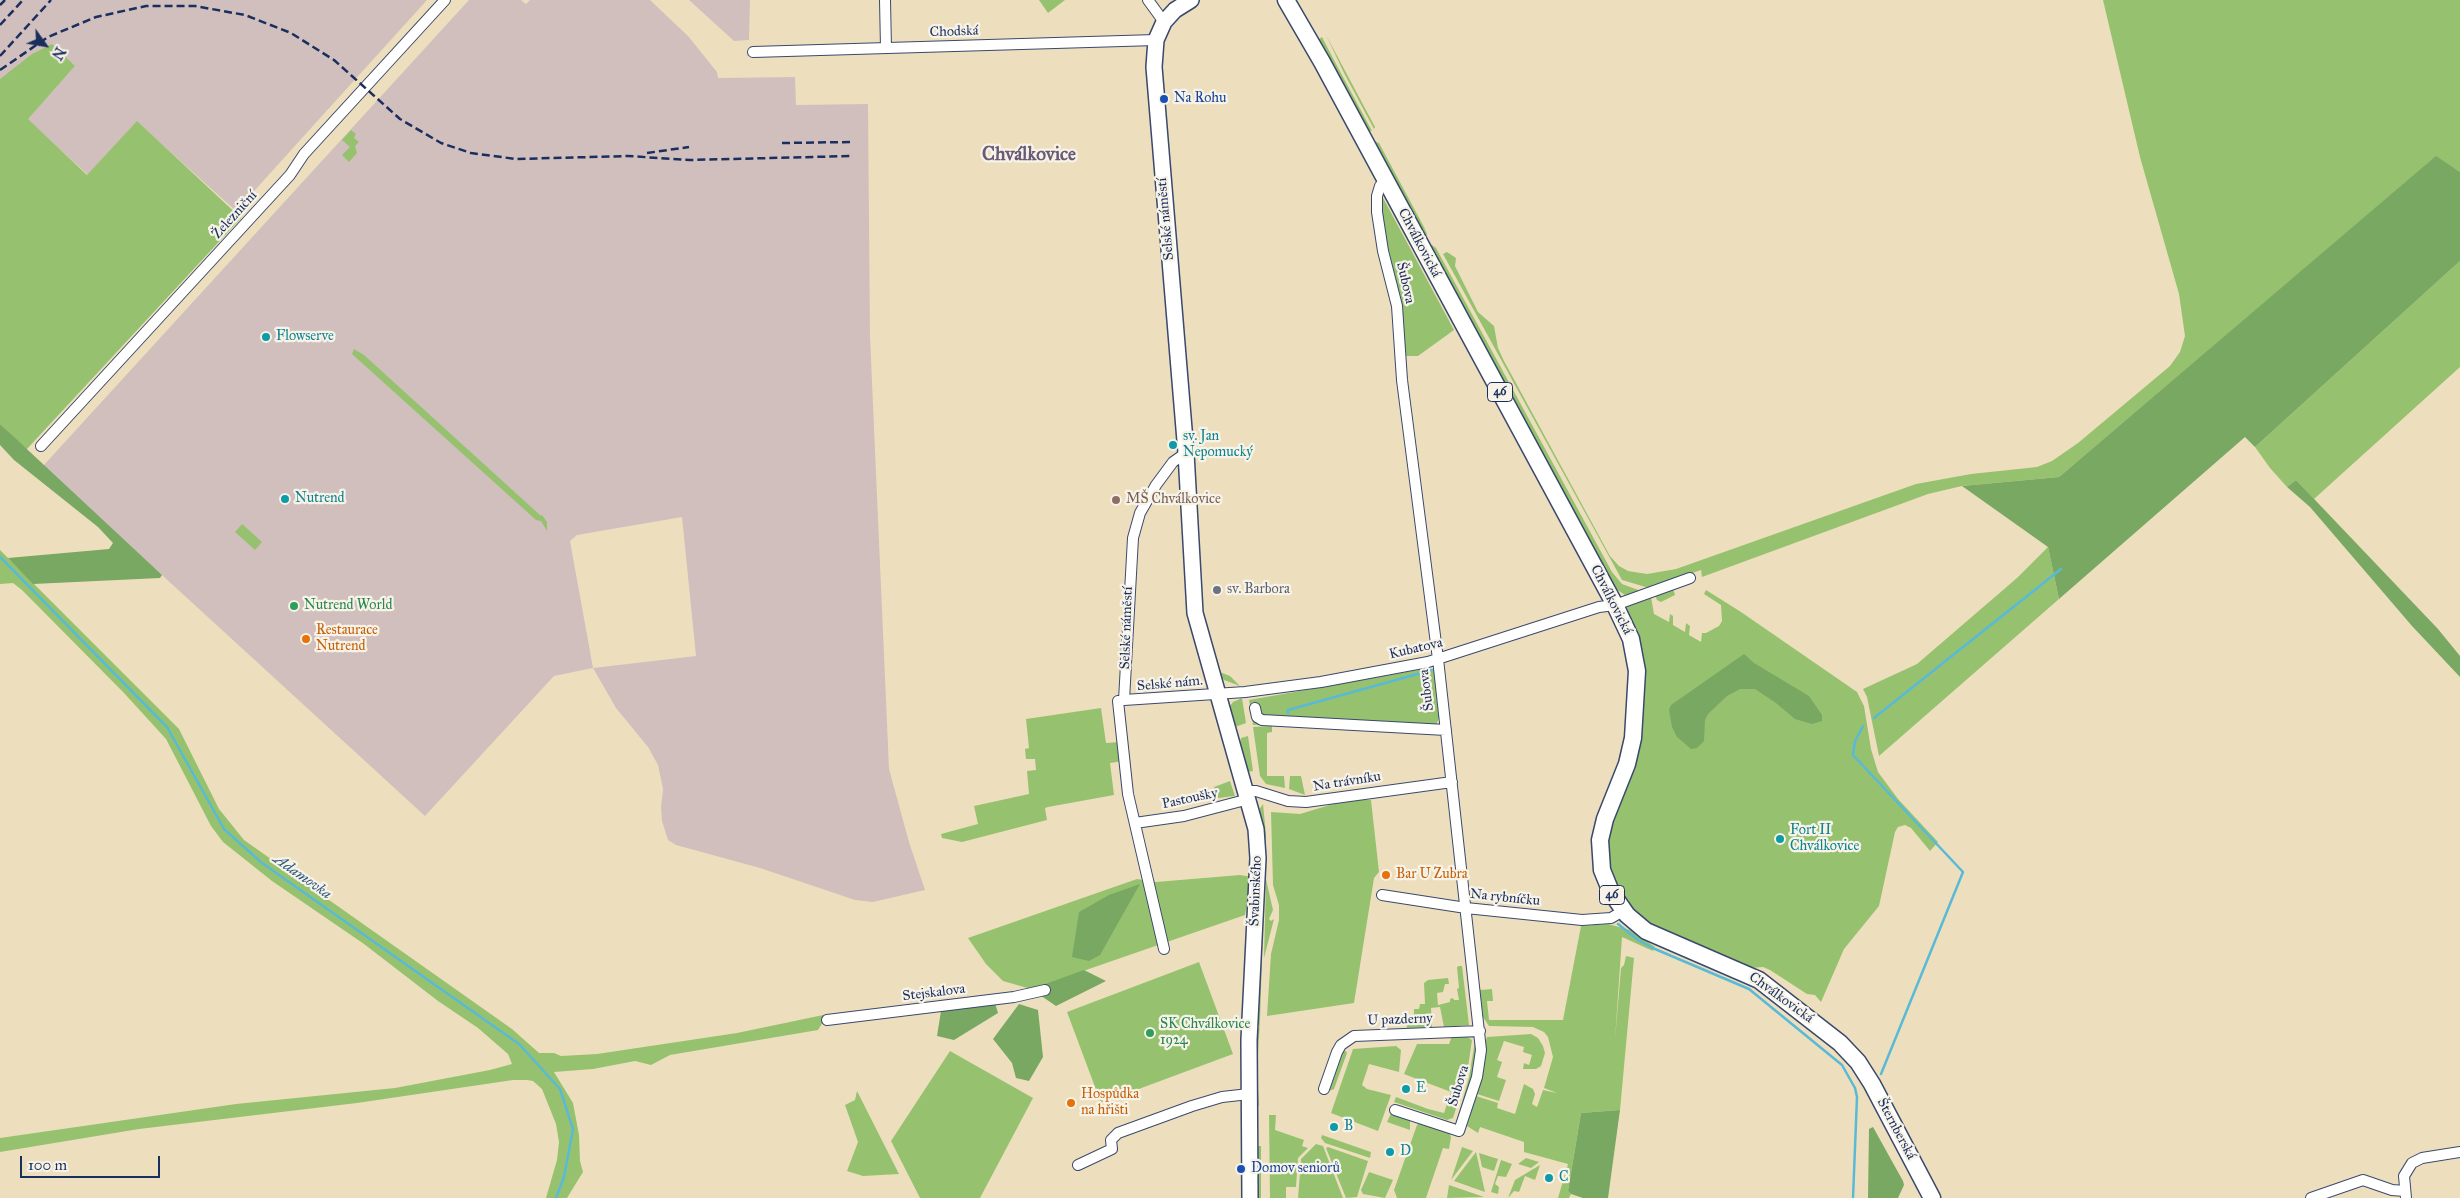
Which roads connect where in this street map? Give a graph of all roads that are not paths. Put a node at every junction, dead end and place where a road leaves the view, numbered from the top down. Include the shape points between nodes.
1 (445, 0) edge
2 (885, 0) edge
3 (1148, 0) edge
4 (1191, 0) edge
5 (1286, 0) edge
6 (1294, 0) edge
7 (1164, 22) junction
8 (1156, 40) junction
9 (886, 48) junction
10 (753, 52) dead end
11 (1322, 62) junction
12 (1385, 180) junction
13 (41, 446) dead end
14 (1186, 453) junction
15 (1690, 578) dead end
16 (1615, 605) junction
17 (1438, 659) junction
18 (1218, 693) junction
19 (1121, 701) junction
20 (1255, 708) dead end
21 (1446, 730) junction
22 (1452, 782) junction
23 (1248, 795) junction
24 (1135, 823) junction
25 (1382, 895) dead end
26 (1466, 908) junction
27 (1623, 911) junction
28 (1164, 949) dead end
29 (1044, 990) dead end
30 (827, 1020) dead end
31 (1480, 1031) junction
32 (1858, 1062) joint
33 (1324, 1089) dead end
34 (1249, 1094) junction
35 (1395, 1110) dead end
36 (2460, 1152) edge
37 (1078, 1165) dead end
38 (2406, 1194) edge
39 (1250, 1198) edge
40 (1932, 1198) edge
41 (2311, 1198) edge

1 - 13 street, Železniční via 304,154 290,175
2 - 9 street
3 - 7 street
4 - 7 street, Selské náměstí
5 - 11 main road, Chválkovická
6 - 11 main road, Chválkovická
7 - 8 street, Selské náměstí
8 - 9 street, Chodská
8 - 14 street, Selské náměstí via 1154,67
9 - 10 street, Chodská
11 - 12 main road, Chválkovická / 46
12 - 16 main road, Chválkovická / 46
12 - 17 street, Šubova via 1377,196 1377,212 1397,306 1402,380
14 - 18 street, Selské náměstí via 1195,613
14 - 19 street, Selské náměstí via 1173,462 1156,485 1140,513 1133,538
15 - 16 street, Kubatova
16 - 17 street, Kubatova via 1599,607
16 - 27 main road, Chválkovická / 46 via 1633,646 1637,685 1630,752 1604,823 1600,852 1607,885
17 - 18 street, Kubatova via 1321,682
17 - 21 street, Šubova
18 - 19 street, Selské nám.
18 - 23 street, Švabinského
19 - 24 street, Selské náměstí via 1128,794
20 - 21 street via 1257,717 1262,720
21 - 22 street, Šubova
22 - 23 street, Na trávníku via 1306,802 1288,801 1256,791
22 - 26 street, Šubova
23 - 24 street, Pastoušky via 1184,816
23 - 34 street, Švabinského via 1256,829 1258,858
24 - 28 street, Selské náměstí
25 - 26 street, Na rybníčku
26 - 27 street, Na rybníčku via 1589,921 1611,918
26 - 31 street, Šubova
27 - 32 main road, Chválkovická / 46 via 1640,927 1658,937 1759,980 1826,1031
29 - 30 street, Stejskalova via 1014,997
31 - 33 street, U pazderny via 1354,1036 1337,1052
31 - 35 street, Šubova via 1479,1072 1459,1131
32 - 40 main road, Šternberská / 46
34 - 37 street via 1200,1103 1118,1134 1111,1140 1112,1149
34 - 39 street, Švabinského
36 - 38 street via 2422,1158 2412,1163 2404,1176
38 - 41 street via 2363,1180

